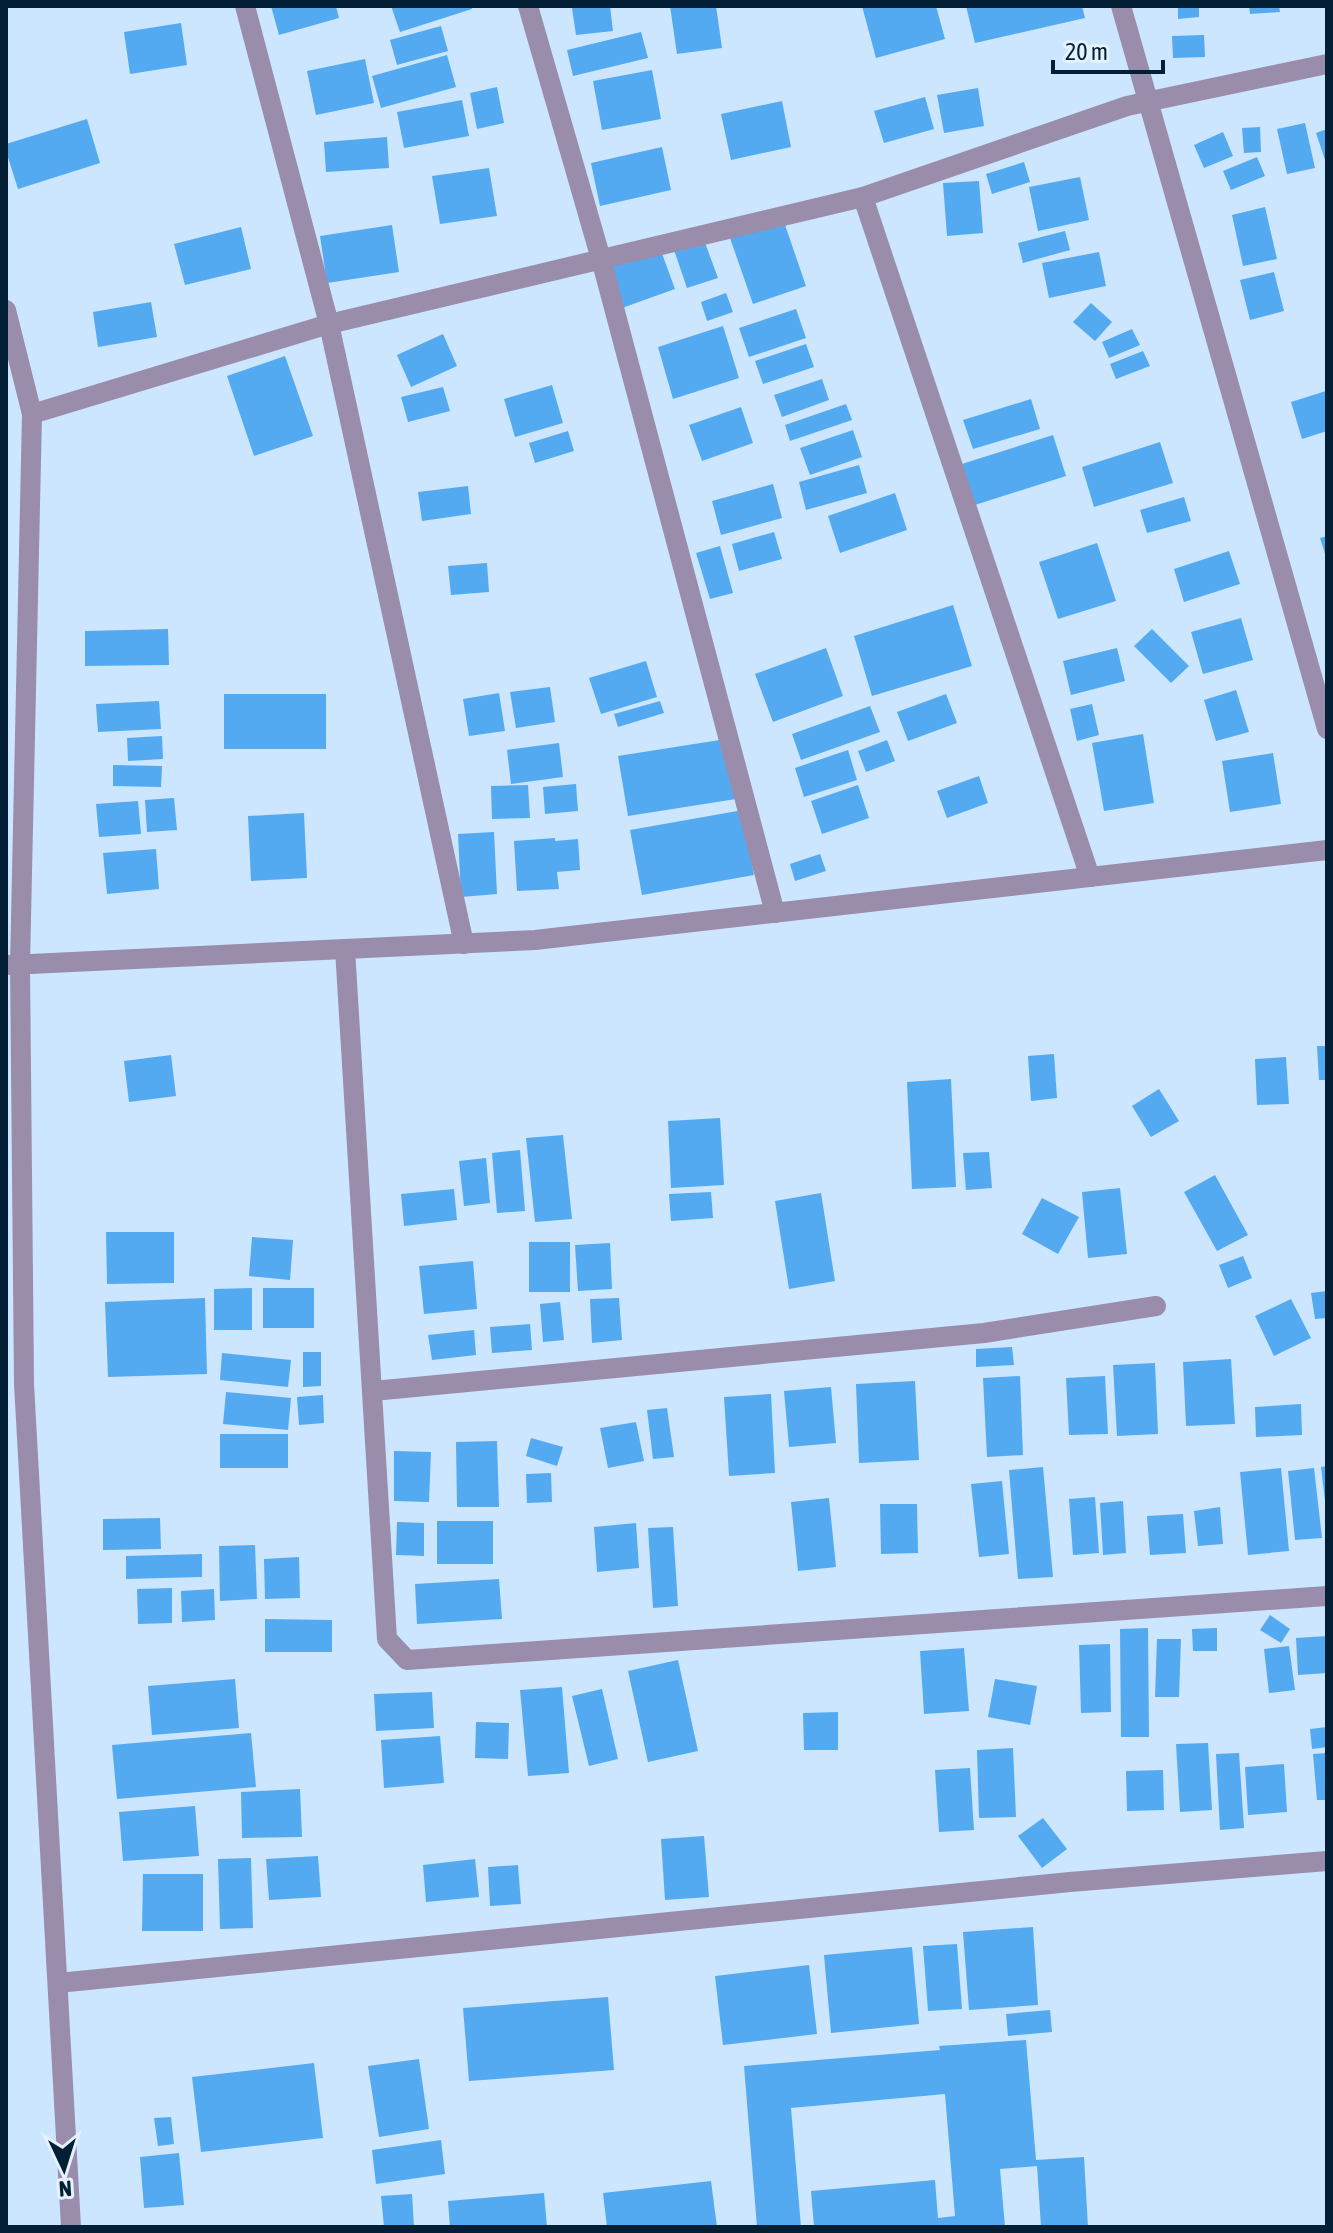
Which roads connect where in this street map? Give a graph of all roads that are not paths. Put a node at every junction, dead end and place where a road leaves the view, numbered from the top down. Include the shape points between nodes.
1 (245, 6) edge
2 (528, 6) edge
3 (1121, 6) edge
4 (1327, 64) edge
5 (1148, 102) junction
6 (863, 197) junction
7 (601, 259) junction
8 (6, 310) edge
9 (329, 324) junction
10 (32, 414) junction
11 (1327, 729) edge
12 (1327, 850) edge
13 (1090, 877) junction
14 (775, 913) junction
15 (464, 944) junction
16 (345, 949) junction
17 (13, 965) edge
18 (1156, 1306) dead end
19 (15, 1385) edge
20 (373, 1391) junction
21 (1327, 1596) edge
22 (1327, 1861) edge
23 (58, 1983) junction
24 (71, 2227) edge

1 - 9 street
2 - 7 street
3 - 5 street
4 - 5 street
5 - 6 street
5 - 11 street
6 - 7 street
6 - 13 street
7 - 9 street
7 - 14 street
8 - 10 street
9 - 10 street
9 - 15 street
10 - 17 street
12 - 13 street
13 - 14 street
14 - 15 street
15 - 16 street
16 - 17 street
16 - 20 street
17 - 19 street
18 - 20 street via 984,1333
19 - 23 street
20 - 21 street via 387,1639 407,1660
22 - 23 street
23 - 24 street

